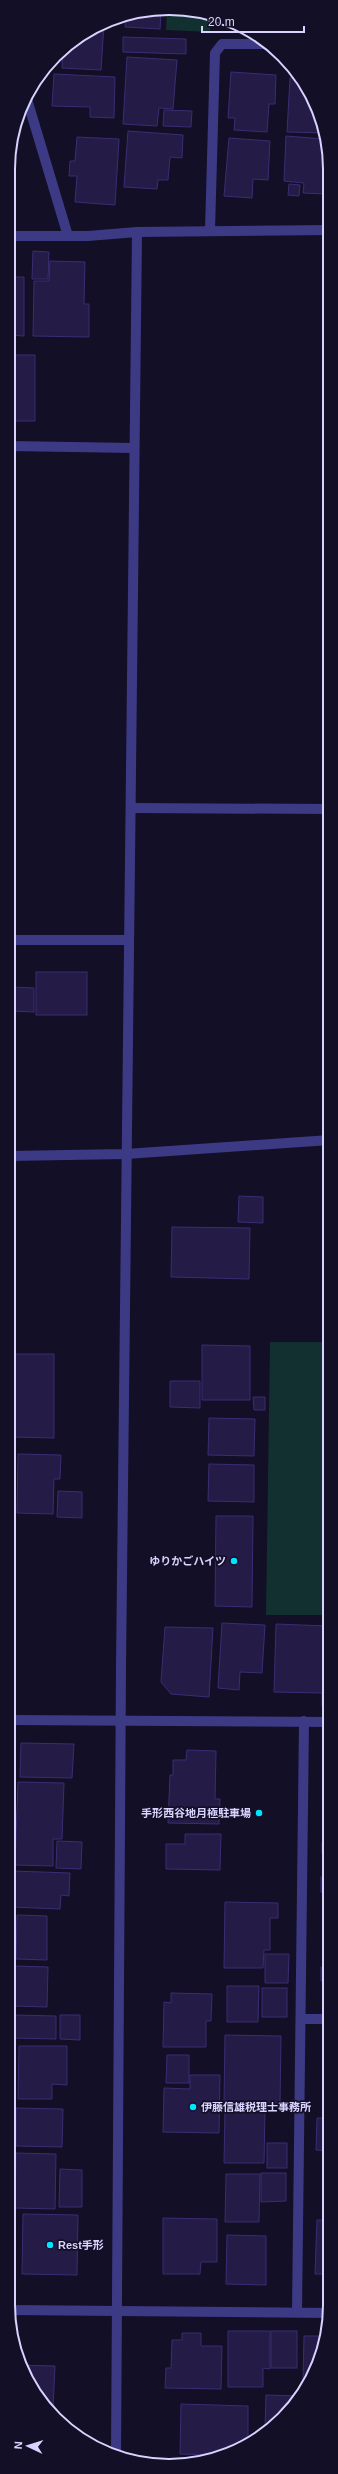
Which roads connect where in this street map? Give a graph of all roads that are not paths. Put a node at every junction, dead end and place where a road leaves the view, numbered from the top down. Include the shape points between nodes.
1 (259, 44) edge
2 (29, 106) edge
3 (210, 230) junction
4 (323, 230) edge
5 (137, 232) junction
6 (15, 236) edge
7 (68, 236) junction
8 (15, 446) edge
9 (134, 448) junction
10 (131, 808) junction
11 (323, 809) edge
12 (15, 940) edge
13 (128, 940) junction
14 (323, 1140) edge
15 (126, 1154) junction
16 (15, 1156) edge
17 (15, 1720) edge
18 (121, 1720) junction
19 (304, 1721) junction
20 (323, 1722) edge
21 (302, 2019) junction
22 (323, 2019) edge
23 (15, 2310) edge
24 (118, 2311) junction
25 (296, 2312) junction
26 (323, 2312) edge
27 (116, 2450) edge

1 - 3 street via 222,44 215,52
2 - 7 street
3 - 4 street
3 - 5 street
5 - 7 street
5 - 9 street
6 - 7 street
8 - 9 street
9 - 10 street
10 - 11 street
10 - 13 street
12 - 13 street
13 - 15 street
14 - 15 street
15 - 16 street
15 - 18 street
17 - 18 street
18 - 19 street
18 - 24 street
19 - 20 street
19 - 21 street
21 - 22 street
21 - 25 street
23 - 24 street
24 - 25 street
24 - 27 street
25 - 26 street

